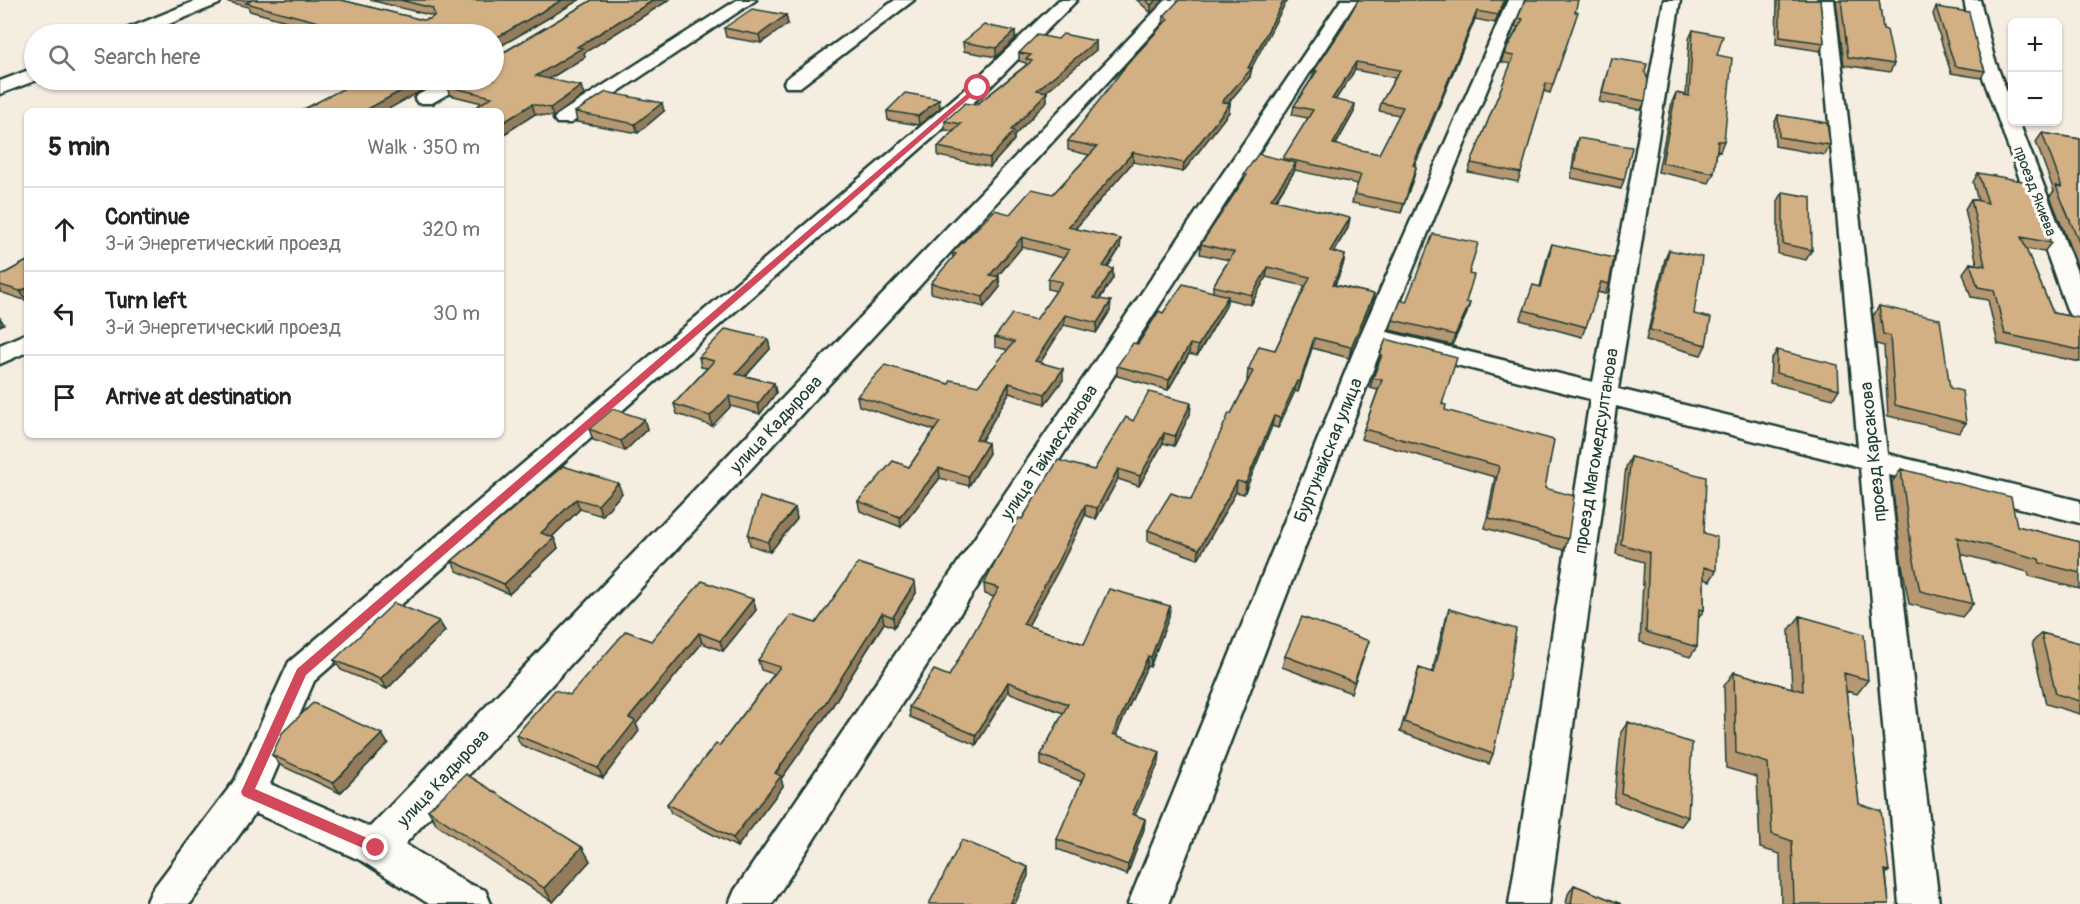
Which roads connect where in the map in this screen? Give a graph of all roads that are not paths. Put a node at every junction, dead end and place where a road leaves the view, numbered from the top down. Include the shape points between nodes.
1 (213, 0) edge
2 (748, 0) edge
3 (906, 0) edge
4 (1069, 0) edge
5 (1175, 0) edge
6 (1349, 0) edge
7 (1516, 0) edge
8 (1672, 0) edge
9 (1826, 0) edge
10 (1972, 0) edge
11 (154, 24) edge
12 (24, 78) edge
13 (793, 83) dead end
14 (0, 88) edge
15 (441, 90) edge
16 (425, 99) dead end
17 (564, 119) dead end
18 (2080, 312) edge
19 (1373, 336) junction
20 (24, 343) edge
21 (0, 356) edge
22 (1604, 393) junction
23 (1873, 460) junction
24 (2080, 512) edge
25 (248, 792) junction
26 (376, 848) junction
27 (463, 903) edge
28 (166, 904) edge
29 (749, 904) edge
30 (1148, 904) edge
31 (1529, 904) edge
32 (1919, 904) edge

1 - 11 street
2 - 17 street
3 - 13 street
4 - 25 street via 978,88 301,672
5 - 26 street, улица Кадырова
6 - 29 street, улица Таймасханова
7 - 19 street, Буртунайская улица
8 - 22 street, проезд Магомедсултанова
9 - 23 street, проезд Карсакова
10 - 18 street, проезд Якиева via 1985,58
12 - 14 street
15 - 16 street
19 - 22 street
19 - 30 street, Буртунайская улица
20 - 21 street
22 - 23 street
22 - 31 street, проезд Магомедсултанова
23 - 24 street
23 - 32 street, проезд Карсакова
25 - 26 street
25 - 28 street
26 - 27 street

